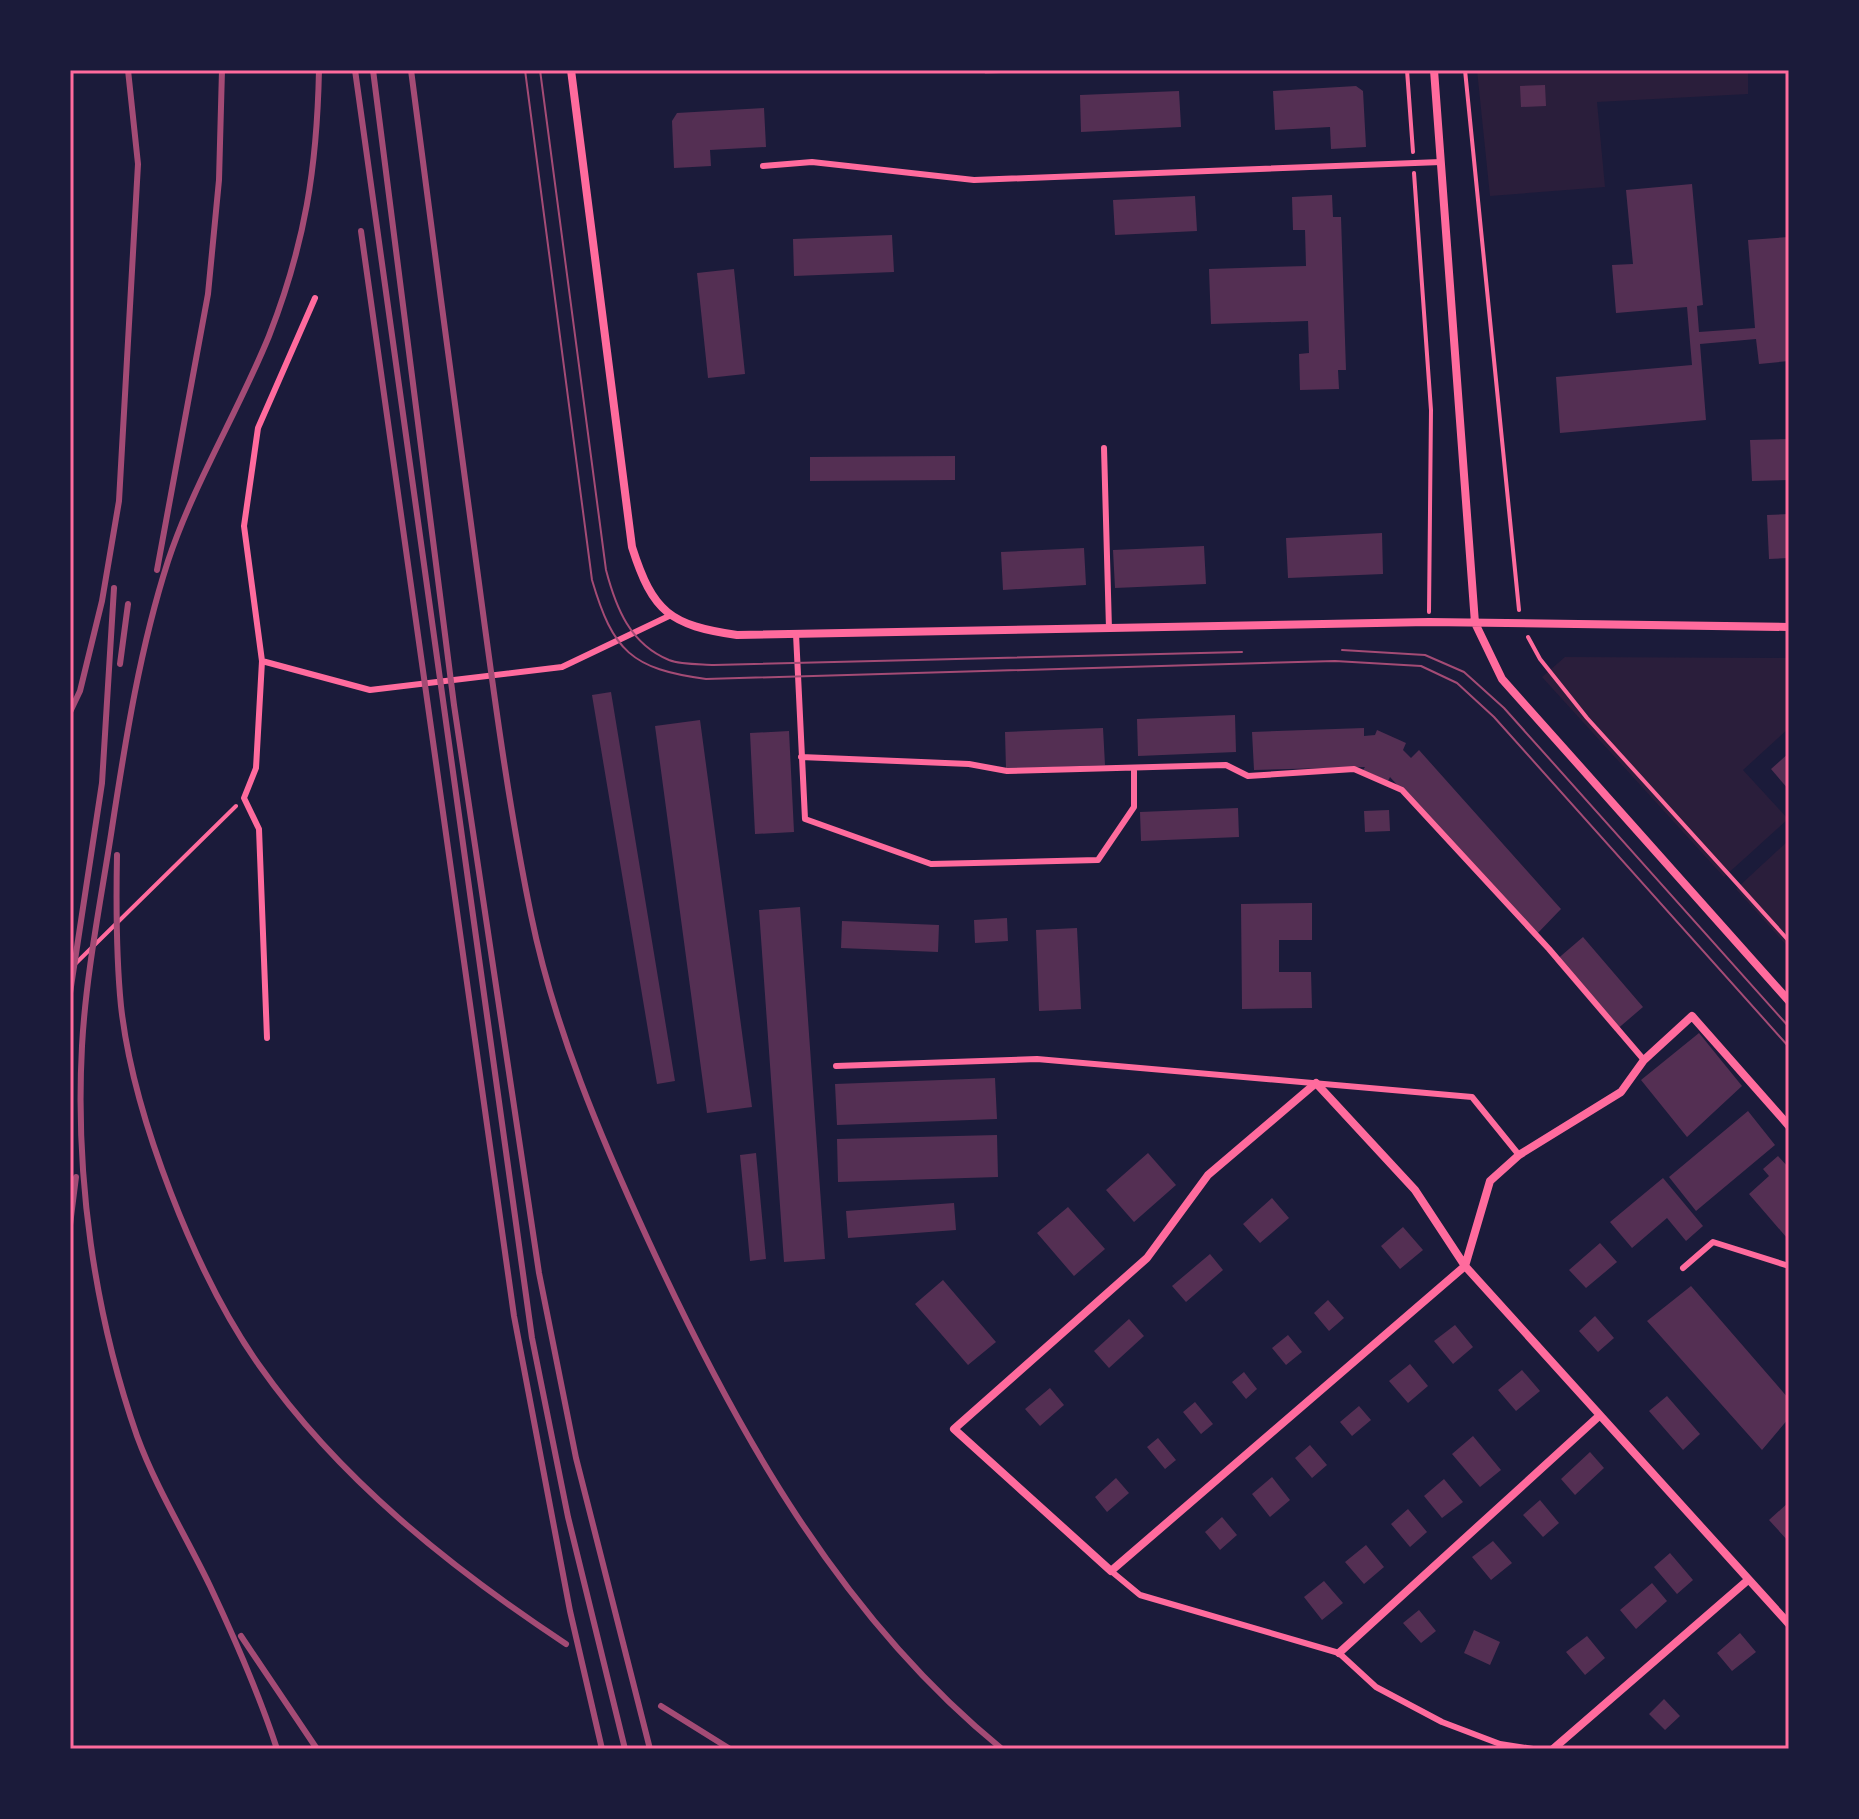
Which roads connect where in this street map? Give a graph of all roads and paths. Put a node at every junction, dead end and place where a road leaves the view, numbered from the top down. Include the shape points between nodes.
1 (571, 70) edge
2 (1407, 70) edge
3 (1434, 70) edge
4 (1465, 70) edge
5 (1441, 162) junction
6 (1414, 163) junction
7 (763, 166) dead end
8 (315, 298) dead end
9 (1104, 448) dead end
10 (669, 616) junction
11 (1429, 622) junction
12 (1475, 623) junction
13 (1521, 624) junction
14 (1789, 627) edge
15 (1109, 629) junction
16 (796, 634) junction
17 (262, 661) junction
18 (801, 757) junction
19 (1134, 768) junction
20 (244, 798) junction
21 (1789, 941) edge
22 (70, 969) edge
23 (1789, 1001) edge
24 (267, 1038) dead end
25 (1644, 1060) junction
26 (836, 1066) dead end
27 (1316, 1083) junction
28 (1789, 1126) edge
29 (1519, 1155) junction
30 (1465, 1266) junction
31 (1789, 1266) edge
32 (1683, 1268) dead end
33 (1599, 1416) junction
34 (1111, 1571) junction
35 (1748, 1580) junction
36 (1789, 1624) edge
37 (1339, 1653) junction
38 (1533, 1749) edge
39 (1553, 1749) edge

1 - 10 street via 632,547 644,584
2 - 6 path
3 - 5 street
4 - 13 path
5 - 6 lane
5 - 12 street
6 - 7 lane via 974,180 812,162
6 - 11 path via 1431,410
8 - 17 lane via 258,428 244,526
9 - 15 lane
10 - 16 street via 700,629 737,635
10 - 17 lane via 562,667 370,690
11 - 12 street
11 - 15 street
12 - 13 street
12 - 23 street via 1502,679
13 - 14 street
13 - 21 path via 1540,659 1587,718
15 - 16 street
16 - 18 lane
17 - 20 lane via 256,768
18 - 19 lane via 969,764 1007,771
18 - 19 lane via 805,819 931,864 1098,860 1134,807
19 - 25 lane via 1226,765 1248,776 1354,769 1402,790
20 - 22 path
20 - 24 lane via 259,829
25 - 28 street via 1692,1016
25 - 29 street via 1621,1092
26 - 27 lane via 1037,1059
27 - 29 lane via 1472,1097
27 - 30 street via 1415,1190
27 - 34 street via 1208,1175 1147,1258 954,1429
29 - 30 street via 1490,1181
30 - 33 street
30 - 34 street
31 - 32 lane via 1713,1242
33 - 35 street
33 - 37 street
34 - 37 lane via 1140,1595
35 - 36 street
35 - 39 street
37 - 38 lane via 1376,1687 1442,1722 1500,1744

